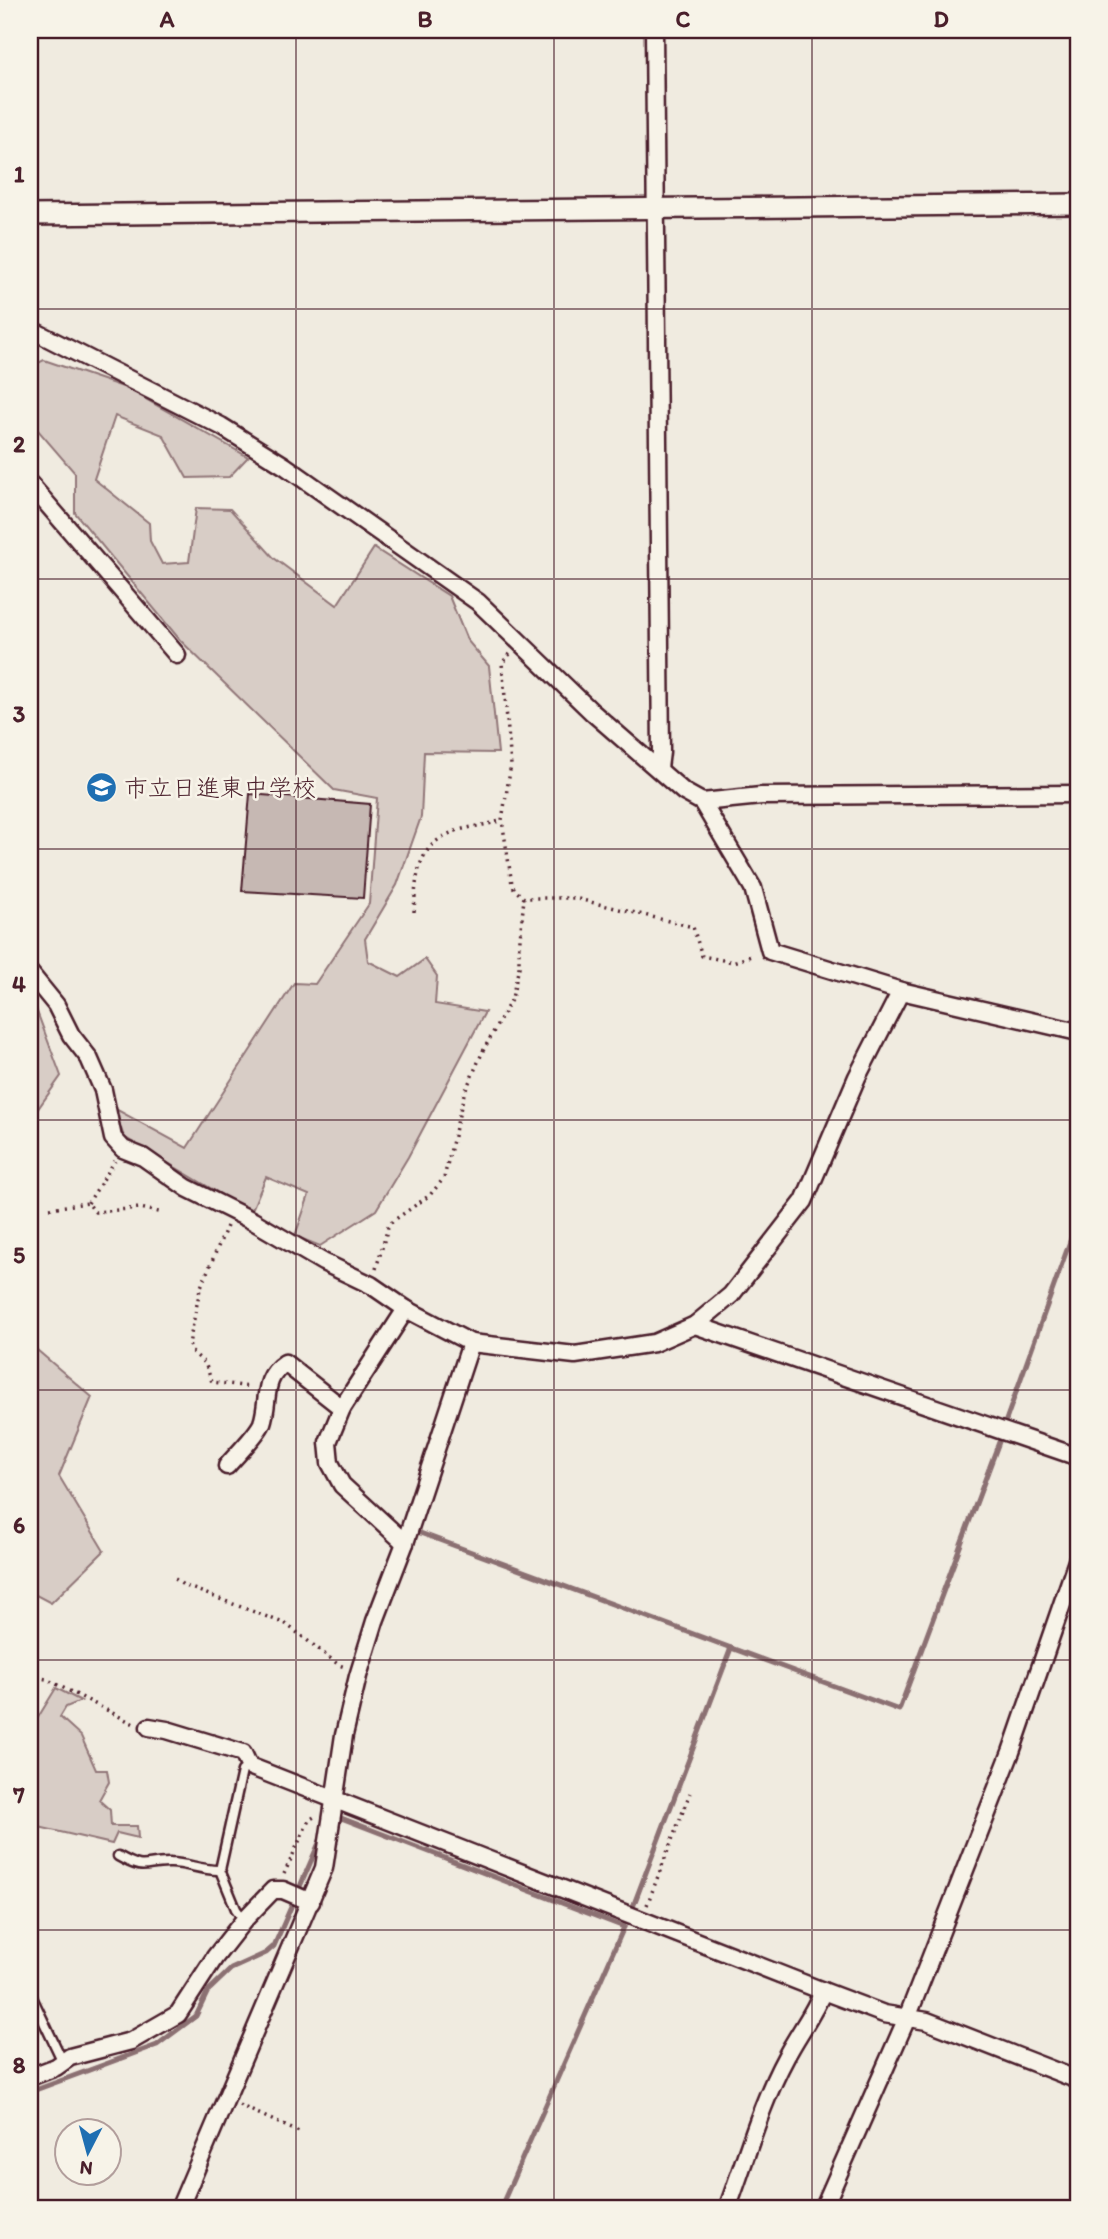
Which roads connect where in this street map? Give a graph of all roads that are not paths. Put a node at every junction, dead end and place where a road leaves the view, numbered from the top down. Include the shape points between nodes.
1 (654, 30) edge
2 (1078, 204) edge
3 (655, 208) junction
4 (30, 215) edge
5 (30, 328) edge
6 (30, 484) edge
7 (177, 655) dead end
8 (659, 768) junction
9 (1078, 794) edge
10 (702, 802) junction
11 (30, 973) edge
12 (901, 991) junction
13 (1078, 1032) edge
14 (406, 1309) junction
15 (695, 1325) junction
16 (471, 1343) junction
17 (342, 1408) junction
18 (1078, 1457) edge
19 (227, 1466) dead end
20 (405, 1543) junction
21 (1078, 1558) edge
22 (149, 1727) road end
23 (249, 1766) junction
24 (335, 1799) junction
25 (118, 1856) dead end
26 (220, 1870) junction
27 (311, 1902) junction
28 (244, 1920) junction
29 (823, 1991) junction
30 (30, 1993) edge
31 (908, 2018) junction
32 (63, 2062) junction
33 (30, 2077) edge
34 (1078, 2080) edge
35 (179, 2209) edge
36 (727, 2209) edge
37 (823, 2209) edge

1 - 3 street
2 - 3 street
3 - 4 street
3 - 8 street
5 - 8 street via 221,426 285,466 478,602 592,712
6 - 7 street
8 - 10 street
9 - 10 street via 761,796
10 - 12 street via 753,888 770,951
11 - 14 street via 89,1058 103,1090 113,1138 123,1149 371,1285
12 - 13 street
12 - 15 street via 804,1201 731,1295
14 - 16 street
14 - 17 street
15 - 16 street via 654,1343 575,1355
15 - 18 street
16 - 20 street
17 - 19 street via 285,1363 275,1370 266,1390 261,1424
17 - 20 street via 328,1441 330,1463 342,1485
20 - 24 street via 359,1672
21 - 31 street via 1011,1752
22 - 23 street via 243,1753
23 - 24 street
23 - 26 lane via 242,1771
24 - 27 street via 324,1868
24 - 29 street
25 - 26 lane via 142,1867 170,1863
26 - 28 lane
27 - 28 street via 272,1890
27 - 35 street
28 - 32 street via 178,2014 131,2041
29 - 31 street
29 - 36 street via 762,2109
30 - 32 lane
31 - 34 street via 927,2021
31 - 37 street
32 - 33 street

